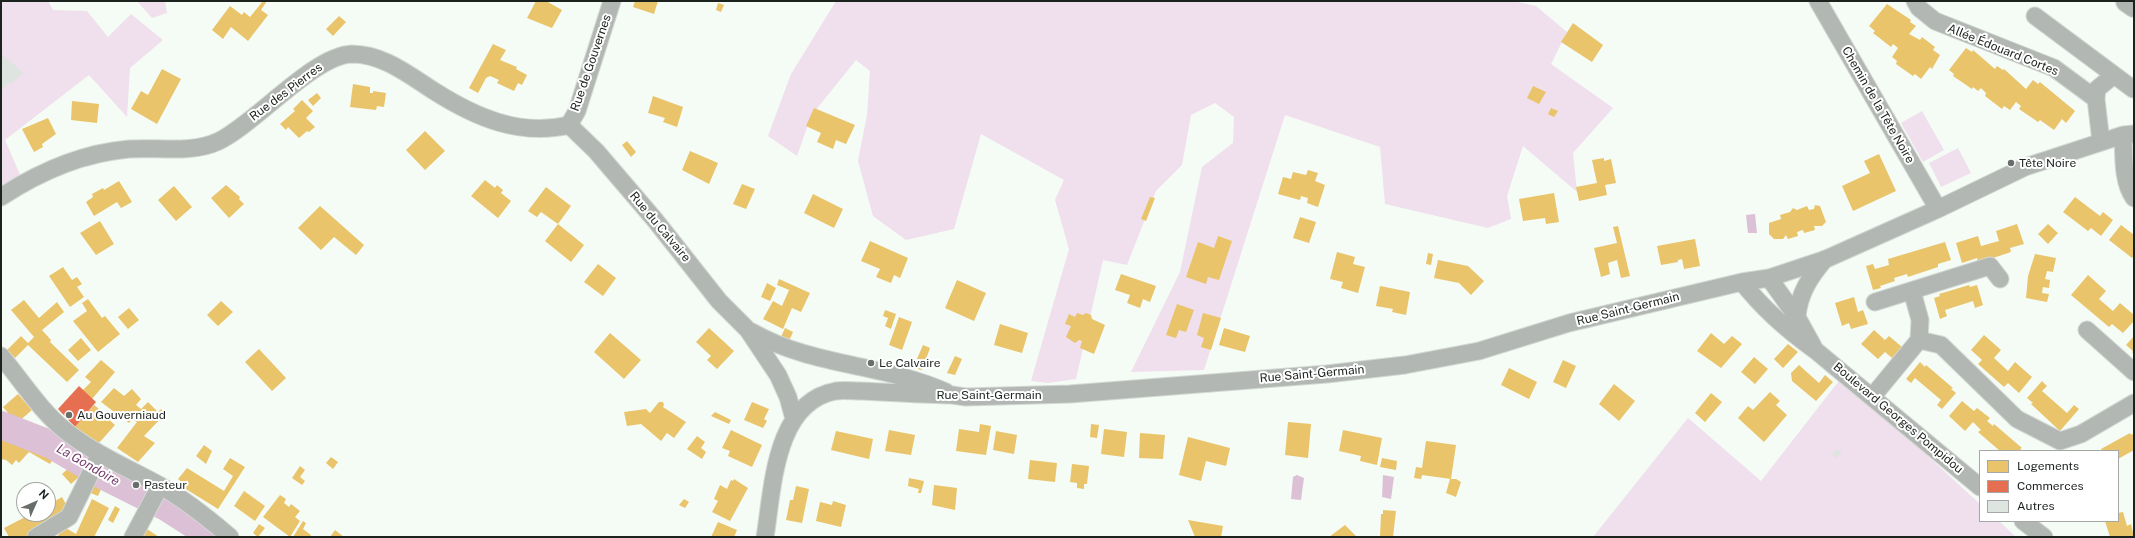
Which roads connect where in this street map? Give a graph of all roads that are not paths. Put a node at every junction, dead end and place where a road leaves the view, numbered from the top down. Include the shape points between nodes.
1 (612, 1) edge
2 (1818, 1) edge
3 (1916, 1) edge
4 (2127, 1) edge
5 (2134, 6) edge
6 (2035, 16) dead end
7 (2114, 75) junction
8 (2133, 89) dead end
9 (2096, 99) junction
10 (569, 125) junction
11 (2128, 135) edge
12 (2101, 142) junction
13 (1, 197) edge
14 (2134, 198) edge
15 (1938, 209) junction
16 (1826, 259) junction
17 (1769, 278) junction
18 (2000, 279) dead end
19 (1742, 282) junction
20 (1912, 290) junction
21 (1875, 302) dead end
22 (1797, 317) junction
23 (748, 330) junction
24 (2088, 330) dead end
25 (1919, 340) junction
26 (1815, 350) junction
27 (1, 356) edge
28 (2134, 372) edge
29 (952, 395) junction
30 (1872, 397) junction
31 (2134, 403) edge
32 (794, 419) junction
33 (95, 464) junction
34 (1979, 486) edge
35 (155, 496) junction
36 (2024, 522) edge
37 (36, 537) edge
38 (133, 537) edge
39 (230, 537) edge
40 (765, 537) edge
41 (2044, 537) edge

1 - 10 street, Rue de Gouvernes via 577,111
2 - 15 street, Chemin de la Tête Noire
3 - 9 street, Allée Édouard Cortes via 1934,21 2054,68
4 - 5 highway
6 - 7 street
7 - 8 street
7 - 9 street via 2097,89
9 - 12 street
10 - 13 street, Rue des Pierres via 551,129 526,129 492,122 409,73 378,59 351,54 321,64 236,131 218,141 197,148 128,150 91,156 58,166
10 - 23 street, Rue du Calvaire via 596,151 719,301
11 - 12 street, Rue Saint-Germain
11 - 14 street via 2126,173
12 - 15 street, Rue Saint-Germain via 2025,167
15 - 16 street, Rue Saint-Germain
16 - 17 street, Rue Saint-Germain
16 - 22 street via 1803,289
17 - 19 street, Rue Saint-Germain
17 - 22 street, Boulevard Georges Pompidou
18 - 20 street via 1990,266
19 - 26 street, Boulevard Georges Pompidou via 1786,329
19 - 29 street, Rue Saint-Germain via 1569,323 1479,351 1405,365 1327,374 1070,394 966,397
20 - 21 street
20 - 25 street via 1920,320
22 - 26 street, Boulevard Georges Pompidou
23 - 29 street, Rue du Calvaire via 788,349 913,380
23 - 32 street, Rue du Calvaire via 778,375
24 - 28 street
25 - 30 street
25 - 31 street via 1941,345 2017,419 2060,441 2081,434
26 - 30 street, Boulevard Georges Pompidou
27 - 33 street via 56,423
29 - 32 street, Rue Saint-Germain via 836,391 812,401
30 - 34 street, Boulevard Georges Pompidou
32 - 40 street, Rue Saint-Germain via 784,436
33 - 35 street
33 - 37 street via 69,517
35 - 38 street
35 - 39 street via 215,524
36 - 41 street

